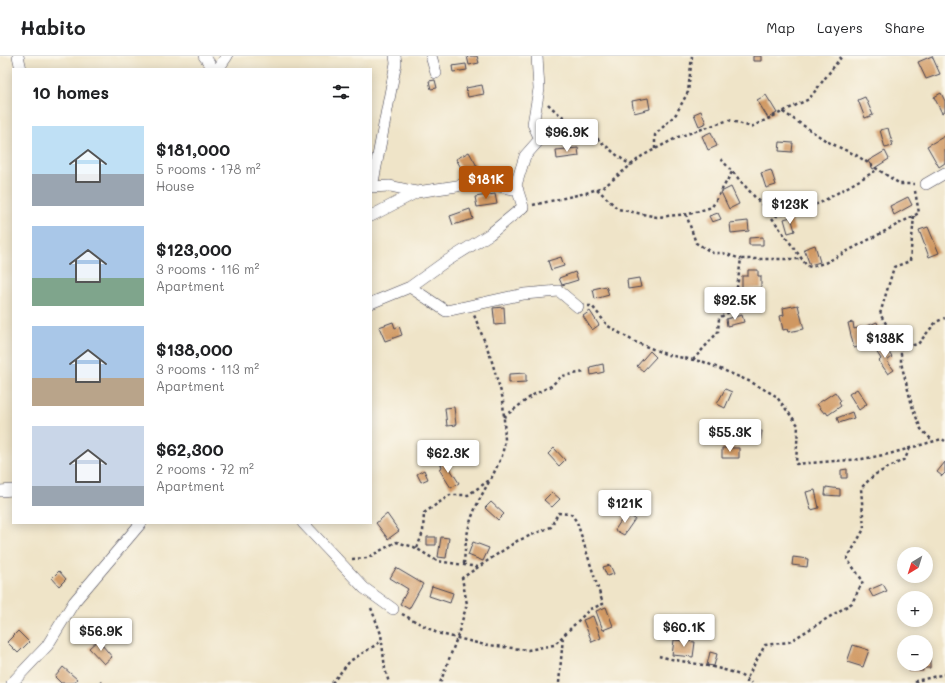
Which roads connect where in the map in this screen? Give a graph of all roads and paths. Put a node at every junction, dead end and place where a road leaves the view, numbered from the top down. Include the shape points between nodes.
1 (18, 56) edge
2 (204, 56) edge
3 (227, 56) edge
4 (395, 56) edge
5 (432, 56) edge
6 (537, 56) edge
7 (692, 56) edge
8 (842, 56) edge
9 (21, 68) edge
10 (210, 68) edge
11 (219, 68) edge
12 (436, 73) dead end
13 (538, 95) junction
14 (783, 112) junction
15 (655, 149) junction
16 (721, 159) dead end
17 (631, 165) junction
18 (877, 170) junction
19 (732, 172) junction
20 (945, 173) edge
21 (372, 182) edge
22 (914, 184) junction
23 (926, 184) joint
24 (372, 187) edge
25 (597, 189) junction
26 (518, 190) junction
27 (417, 192) junction
28 (523, 207) junction
29 (772, 212) junction
30 (686, 214) junction
31 (372, 215) edge
32 (914, 216) junction
33 (741, 259) junction
34 (802, 259) junction
35 (410, 287) junction
36 (372, 303) edge
37 (475, 303) junction
38 (578, 307) joint
39 (945, 318) edge
40 (901, 348) junction
41 (693, 360) junction
42 (584, 372) dead end
43 (504, 418) junction
44 (934, 441) junction
45 (945, 441) edge
46 (911, 447) junction
47 (491, 479) junction
48 (12, 490) edge
49 (0, 491) edge
50 (140, 524) edge
51 (304, 524) edge
52 (417, 548) junction
53 (338, 561) junction
54 (464, 564) junction
55 (478, 567) junction
56 (364, 588) junction
57 (393, 609) joint
58 (563, 637) junction
59 (457, 638) junction
60 (382, 641) junction
61 (659, 656) dead end
62 (945, 674) edge
63 (747, 678) junction
64 (12, 683) edge
65 (332, 683) edge
66 (389, 683) edge
67 (440, 683) edge
68 (559, 683) edge
69 (747, 683) edge
70 (751, 683) edge
71 (916, 683) edge

1 - 9 street
2 - 10 street
3 - 11 street
4 - 21 street
5 - 12 street
6 - 13 street
7 - 15 path via 688,92 676,114 655,135
8 - 14 path via 809,99
13 - 17 path via 555,112 599,140
13 - 26 street via 533,124 540,139 525,156 516,185
14 - 15 path via 751,127 729,120 678,137
14 - 18 path
15 - 17 path
16 - 19 path
17 - 25 path via 605,186
18 - 22 path via 900,184
18 - 29 path via 820,203 777,216
19 - 29 path via 761,204
19 - 30 path via 712,207
20 - 23 street
22 - 23 path
22 - 32 path via 919,213
24 - 27 street via 390,186
25 - 28 path
25 - 30 path via 618,209 657,217
26 - 27 street via 474,180 457,186
26 - 28 street
27 - 31 street
28 - 35 street via 490,234
29 - 34 path via 772,218
30 - 33 path via 696,243 713,253 723,253
32 - 34 path via 827,262 811,267
32 - 40 path via 910,261 894,267 880,314
33 - 34 path
33 - 41 path via 734,309 719,318 718,332
35 - 36 street
35 - 37 street via 446,311
37 - 38 street via 559,291
37 - 43 path via 473,312 490,355 503,399
38 - 41 path via 592,306 608,326 635,342 668,355
39 - 40 path via 936,322 918,344
40 - 44 path via 901,363 913,409 921,429
41 - 46 path via 704,362 751,382 776,396 798,426 796,464 862,459
42 - 43 path via 562,376
43 - 47 path via 502,456
44 - 45 path
44 - 46 path
46 - 63 path via 905,459 874,476 861,488 864,529 847,559 863,581 852,603 789,642 765,645
47 - 52 path via 468,495 450,495 424,513 423,532
47 - 54 path via 468,524
48 - 49 street
50 - 64 street via 74,602 47,646
51 - 53 street
52 - 53 path via 396,542 367,558
52 - 54 path via 437,561
53 - 56 street
54 - 55 path
55 - 58 path via 517,541 551,527 558,513 571,514 577,522 603,604 590,609
55 - 59 path via 462,578 467,604
56 - 57 street
56 - 60 path
57 - 59 path via 437,633
58 - 59 path via 554,645 528,650
58 - 68 path
59 - 67 path
60 - 65 path via 350,661
60 - 66 path
61 - 63 path via 724,670
62 - 71 path
63 - 69 path
63 - 70 path

